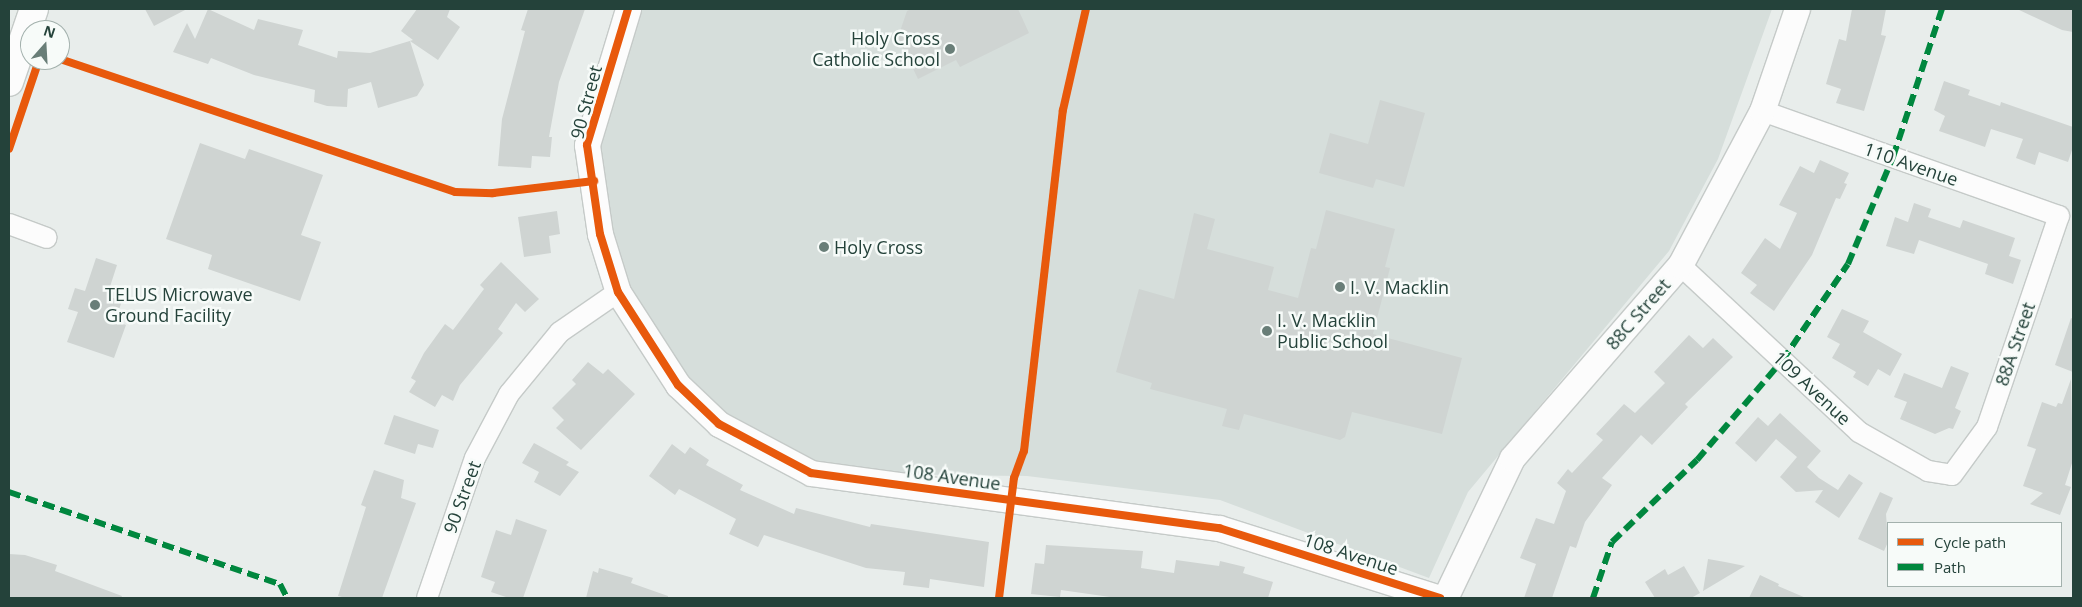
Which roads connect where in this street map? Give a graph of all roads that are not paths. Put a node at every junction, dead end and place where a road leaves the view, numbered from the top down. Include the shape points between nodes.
1 (34, 9) edge
2 (628, 9) edge
3 (1797, 9) edge
4 (9, 82) edge
5 (1762, 111) junction
6 (2059, 216) joint
7 (9, 224) edge
8 (47, 238) dead end
9 (1680, 266) junction
10 (618, 292) junction
11 (1959, 465) joint
12 (427, 598) edge
13 (1440, 598) edge
14 (1445, 598) edge

1 - 4 main road
2 - 10 street, 90 Street via 587,145 600,234
3 - 5 street, 88C Street
5 - 6 street, 110 Avenue
5 - 9 street, 88C Street
6 - 11 street, 88A Street via 1987,427
7 - 8 street
9 - 11 street, 109 Avenue via 1858,432 1928,470 1952,475
9 - 14 street, 88C Street via 1512,458
10 - 12 street, 90 Street via 560,332 508,394 475,458
10 - 13 street, 108 Avenue via 678,385 719,424 811,473 1219,528

